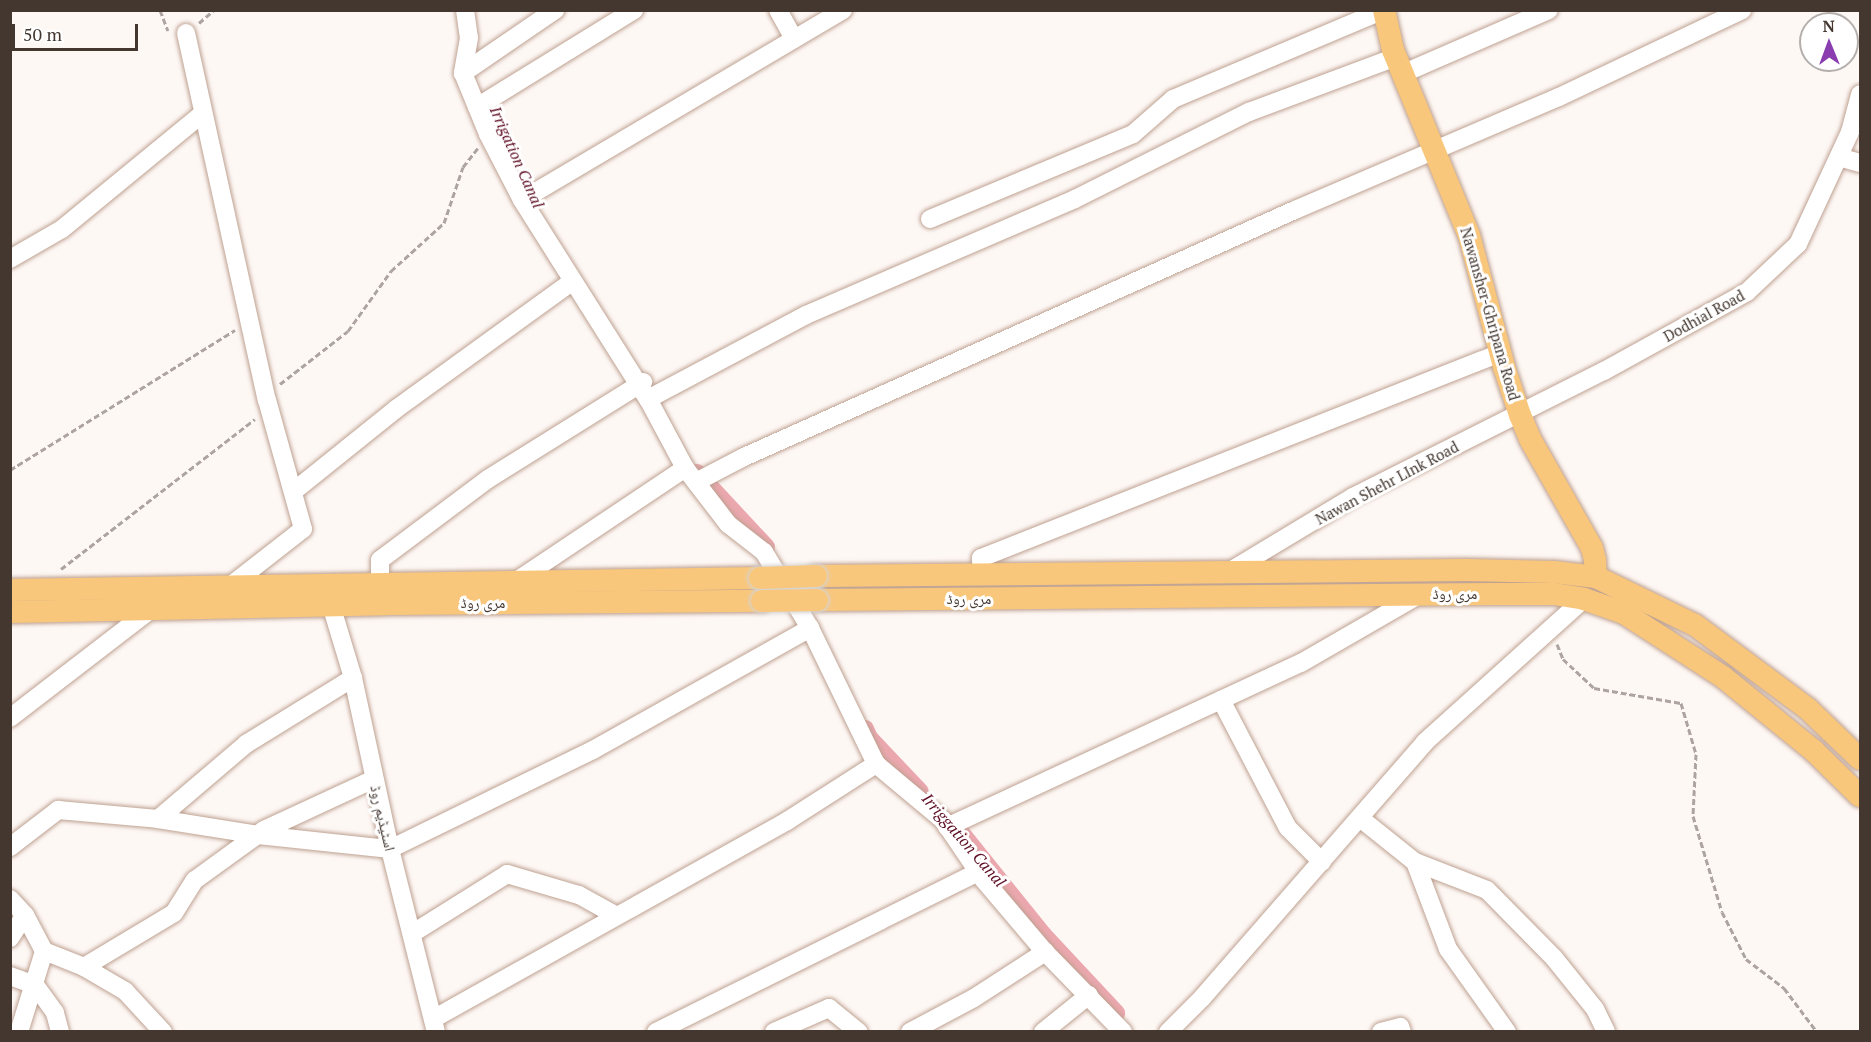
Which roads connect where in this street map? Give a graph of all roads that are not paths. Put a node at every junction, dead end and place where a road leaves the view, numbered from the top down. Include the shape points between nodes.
1 (465, 10) edge
2 (555, 10) edge
3 (634, 10) edge
4 (778, 10) edge
5 (843, 10) edge
6 (1384, 10) edge
7 (1550, 10) edge
8 (1742, 10) edge
9 (186, 33) dead end
10 (794, 39) junction
11 (1399, 65) junction
12 (463, 73) junction
13 (1860, 94) edge
14 (477, 107) junction
15 (203, 113) junction
16 (1433, 148) junction
17 (1839, 157) junction
18 (1860, 163) edge
19 (522, 200) junction
20 (930, 219) dead end
21 (10, 259) edge
22 (573, 281) junction
23 (1500, 352) junction
24 (643, 388) junction
25 (1520, 415) junction
26 (690, 475) junction
27 (294, 491) junction
28 (982, 574) junction
29 (1225, 574) junction
30 (1596, 577) junction
31 (380, 584) junction
32 (230, 585) junction
33 (124, 588) junction
34 (504, 589) junction
35 (10, 590) edge
36 (1419, 595) junction
37 (1584, 599) junction
38 (331, 605) junction
39 (148, 610) junction
40 (124, 611) junction
41 (10, 612) edge
42 (810, 628) junction
43 (353, 678) junction
44 (1221, 700) junction
45 (10, 718) edge
46 (1860, 759) edge
47 (876, 764) junction
48 (374, 779) junction
49 (1860, 796) edge
50 (1360, 818) junction
51 (158, 819) junction
52 (947, 827) junction
53 (258, 835) junction
54 (10, 847) edge
55 (390, 849) junction
56 (1322, 862) junction
57 (1415, 862) junction
58 (978, 872) junction
59 (10, 899) edge
60 (25, 915) junction
61 (615, 915) junction
62 (413, 933) junction
63 (10, 938) edge
64 (44, 951) junction
65 (1045, 952) junction
66 (84, 967) junction
67 (10, 975) edge
68 (35, 985) junction
69 (1089, 995) junction
70 (434, 1025) edge
71 (18, 1032) edge
72 (60, 1032) edge
73 (163, 1032) edge
74 (656, 1032) edge
75 (774, 1032) edge
76 (859, 1032) edge
77 (910, 1032) edge
78 (1043, 1032) edge
79 (1123, 1032) edge
80 (1168, 1032) edge
81 (1381, 1032) edge
82 (1402, 1032) edge
83 (1507, 1032) edge
84 (1606, 1032) edge

1 - 12 street via 469,38
2 - 12 street
3 - 14 street
4 - 10 street
5 - 10 street
6 - 11 main road, Nawansher-Ghripana Road
6 - 20 street via 1173,99 1133,134
7 - 11 street
8 - 16 street via 1559,97
9 - 15 street
10 - 19 street
11 - 16 main road, Nawansher-Ghripana Road
11 - 24 street via 1249,112 1075,199
12 - 14 street
13 - 17 street, Dodhial Road
14 - 19 street
15 - 21 street via 62,229
15 - 27 street via 268,401
16 - 23 main road, Nawansher-Ghripana Road via 1469,235
16 - 26 street via 744,457
17 - 18 street
17 - 25 street, Dodhial Road via 1798,244 1747,292
19 - 22 street
22 - 24 street
22 - 27 street via 396,409
23 - 25 main road, Nawansher-Ghripana Road
23 - 28 street via 981,558
24 - 26 street
24 - 31 street via 488,479 380,560
25 - 29 street, Nawan Shehr LInk Road via 1353,497
25 - 30 main road, Nawansher-Ghripana Road via 1592,548
26 - 34 street
26 - 42 street via 728,524 764,552
27 - 32 street via 303,529
28 - 29 main road, مری روڈ
28 - 34 main road, مری روڈ, bridge via 816,576
29 - 30 main road, مری روڈ via 1466,570
30 - 46 main road, مری روڈ via 1695,625 1808,710
31 - 32 main road, مری روڈ
31 - 34 main road, مری روڈ
32 - 33 main road, مری روڈ
33 - 35 main road, مری روڈ
33 - 40 main road
34 - 36 main road, مری روڈ, bridge via 762,601
34 - 38 main road, مری روڈ
36 - 37 main road, مری روڈ via 1554,594
36 - 44 street via 1301,663
37 - 49 main road, مری روڈ via 1624,613 1722,677 1814,751
37 - 50 street via 1425,742
38 - 39 main road, مری روڈ
38 - 43 street, اسٹیڈیم روڈ
39 - 40 main road, مری روڈ
39 - 45 street
40 - 41 main road, مری روڈ
42 - 47 street
42 - 55 street via 593,750
43 - 48 street, اسٹیڈیم روڈ
43 - 51 street via 246,744
44 - 52 street
44 - 56 street via 1288,828
47 - 52 street
47 - 61 street via 787,821
48 - 53 street
48 - 55 street, اسٹیڈیم روڈ
50 - 56 street
50 - 57 street
51 - 53 street
51 - 54 street via 58,810
52 - 58 street
53 - 55 street
53 - 66 street via 195,880 174,913
55 - 62 street, اسٹیڈیم روڈ
56 - 80 street
57 - 83 street via 1448,949
57 - 84 street via 1486,890 1554,958 1595,1009
58 - 65 street
58 - 74 street
59 - 60 street
60 - 63 street
60 - 64 street
61 - 62 street via 579,895 507,874
61 - 70 street
62 - 70 street, اسٹیڈیم روڈ
64 - 66 street
64 - 68 street
65 - 69 street
65 - 77 street via 974,998
66 - 73 street via 125,992
67 - 68 street
68 - 71 street
68 - 72 street via 55,1013
69 - 78 street
69 - 79 street
75 - 76 street via 829,1008
81 - 82 street via 1400,1027

